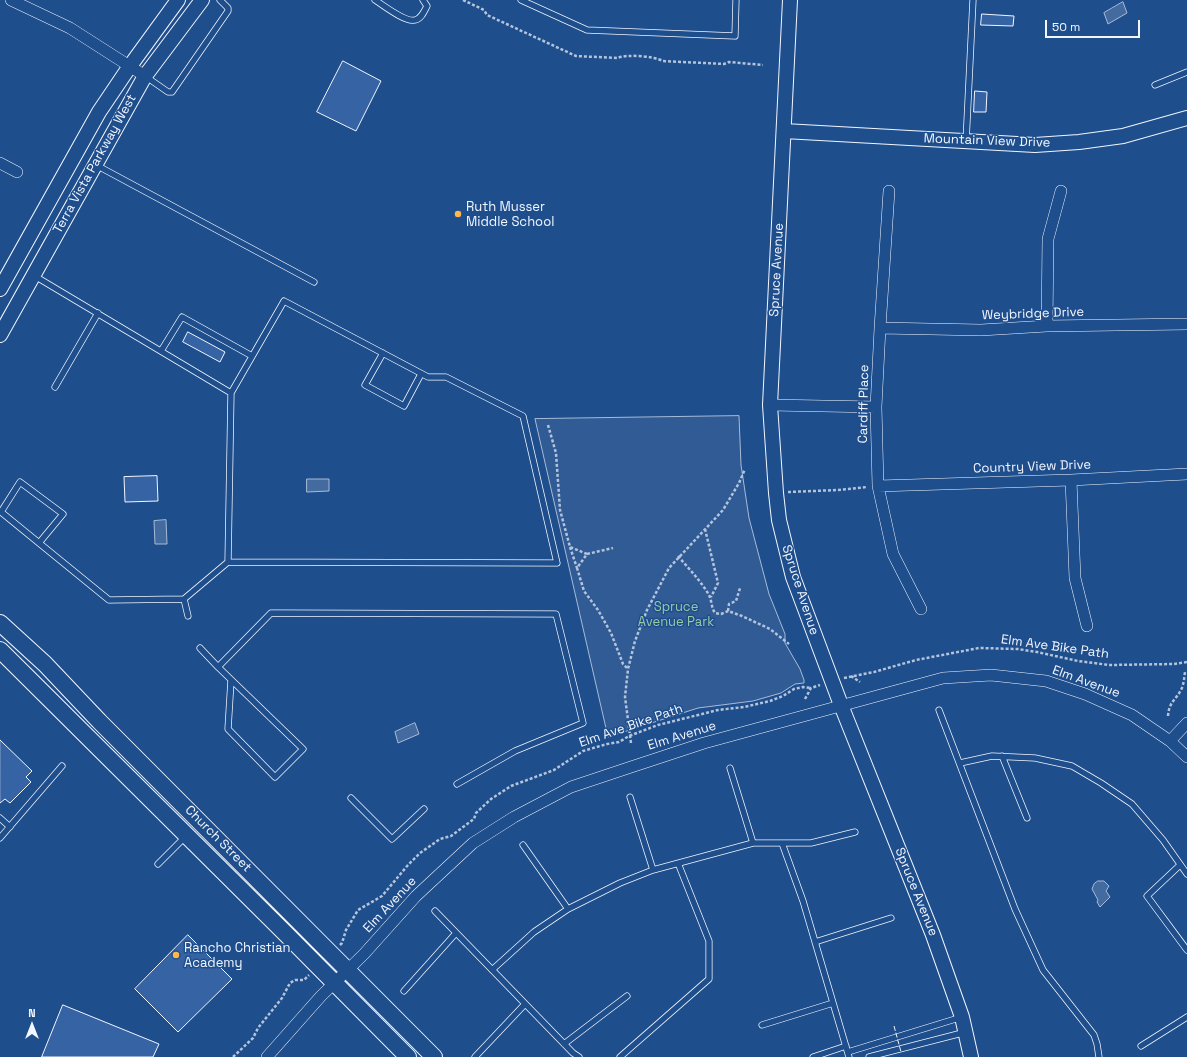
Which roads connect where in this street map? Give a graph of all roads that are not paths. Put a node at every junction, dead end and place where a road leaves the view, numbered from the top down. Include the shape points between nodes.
1 (11, 0) edge
2 (178, 0) edge
3 (202, 0) edge
4 (220, 0) edge
5 (375, 0) edge
6 (423, 0) edge
7 (521, 0) edge
8 (736, 0) edge
9 (790, 0) edge
10 (973, 0) edge
11 (130, 66) junction
12 (1187, 72) edge
13 (144, 76) junction
14 (1155, 85) dead end
15 (1187, 118) edge
16 (784, 131) junction
17 (966, 142) junction
18 (0, 163) edge
19 (94, 164) junction
20 (17, 172) dead end
21 (889, 191) dead end
22 (1060, 191) dead end
23 (33, 275) junction
24 (314, 282) dead end
25 (0, 289) edge
26 (98, 313) junction
27 (1187, 324) edge
28 (1047, 326) junction
29 (880, 328) junction
30 (0, 335) edge
31 (161, 351) junction
32 (383, 353) junction
33 (252, 356) junction
34 (421, 374) junction
35 (55, 387) dead end
36 (231, 393) junction
37 (770, 405) junction
38 (876, 407) junction
39 (1187, 474) edge
40 (1071, 480) junction
41 (875, 486) junction
42 (39, 543) junction
43 (228, 562) junction
44 (184, 599) junction
45 (921, 609) dead end
46 (188, 616) dead end
47 (0, 623) edge
48 (1087, 626) dead end
49 (200, 648) dead end
50 (0, 650) edge
51 (218, 667) junction
52 (231, 680) junction
53 (841, 705) junction
54 (939, 710) dead end
55 (1187, 723) edge
56 (1170, 741) junction
57 (1002, 756) junction
58 (1187, 757) edge
59 (960, 763) junction
60 (62, 766) dead end
61 (730, 768) dead end
62 (457, 784) dead end
63 (630, 797) dead end
64 (351, 798) dead end
65 (424, 809) dead end
66 (0, 818) edge
67 (1027, 818) dead end
68 (10, 827) junction
69 (855, 832) dead end
70 (187, 836) junction
71 (0, 838) edge
72 (753, 842) junction
73 (782, 842) junction
74 (523, 846) dead end
75 (678, 863) junction
76 (158, 864) dead end
77 (1180, 865) junction
78 (653, 870) junction
79 (1187, 874) edge
80 (568, 909) junction
81 (435, 911) dead end
82 (890, 918) dead end
83 (456, 933) junction
84 (815, 942) junction
85 (1187, 950) edge
86 (349, 970) junction
87 (492, 970) junction
88 (335, 984) junction
89 (404, 990) dead end
90 (627, 996) dead end
91 (833, 1002) junction
92 (525, 1004) junction
93 (962, 1017) junction
94 (1187, 1017) edge
95 (762, 1026) dead end
96 (966, 1032) junction
97 (564, 1044) junction
98 (1141, 1046) dead end
99 (848, 1052) edge
100 (267, 1057) edge
101 (408, 1057) edge
102 (434, 1057) edge
103 (475, 1057) edge
104 (579, 1057) edge
105 (620, 1057) edge
106 (813, 1057) edge
107 (869, 1057) edge
108 (971, 1057) edge
109 (1099, 1057) edge

1 - 11 street via 70,28
2 - 11 street, Terra Vista Parkway West
3 - 13 street, Terra Vista Parkway West
4 - 13 lane via 228,11 174,91 168,92
5 - 6 lane via 406,20 414,21 428,6
7 - 8 lane via 587,30 734,36
9 - 16 street, Spruce Avenue
10 - 17 lane
11 - 13 street
11 - 25 street, Terra Vista Parkway West via 99,112
12 - 14 lane
13 - 19 street, Terra Vista Parkway West
15 - 17 street, Mountain View Drive via 1123,136 1079,142 1035,145
16 - 17 street, Mountain View Drive
16 - 37 street, Spruce Avenue
18 - 20 street
19 - 23 street, Terra Vista Parkway West
19 - 24 lane
21 - 29 street, Cardiff Place
22 - 28 street via 1048,239
23 - 26 lane
23 - 30 street, Terra Vista Parkway West
26 - 31 lane
26 - 35 lane
27 - 28 street, Weybridge Drive
28 - 29 street, Weybridge Drive via 981,330
29 - 38 street, Cardiff Place
31 - 33 lane via 182,317
31 - 36 lane
32 - 33 lane via 284,301
32 - 34 lane
32 - 34 lane via 365,385 404,406
33 - 36 lane
34 - 43 lane via 428,377 446,376 523,416 557,563
36 - 43 lane
37 - 38 street
37 - 53 street, Spruce Avenue via 776,493 783,538 793,577
38 - 41 street, Cardiff Place
39 - 40 street, Country View Drive
40 - 41 street, Country View Drive
40 - 48 street via 1075,578
41 - 45 street, Cardiff Place via 893,554
42 - 42 lane via 1,512 20,482 63,514
42 - 44 lane via 109,600
43 - 44 lane
44 - 46 lane
47 - 86 main road, Church Street via 45,664
49 - 51 lane
50 - 70 main road, Church Street
51 - 52 lane
51 - 62 lane via 271,613 556,614 583,723 515,751
52 - 52 lane via 303,749 276,777 228,729
53 - 56 street, Elm Avenue via 942,678 991,675 1046,681 1085,694 1132,715
53 - 86 street, Elm Avenue via 704,743 571,787 520,814 473,843 416,896
53 - 93 street, Spruce Avenue via 933,935
54 - 59 lane
55 - 56 street
56 - 58 street, Elm Avenue
57 - 59 lane
57 - 67 lane
57 - 77 lane via 1035,758 1072,766 1101,783 1132,804 1163,840
59 - 109 lane via 1015,909 1043,970 1094,1034
60 - 68 lane
61 - 72 lane
63 - 78 lane
64 - 65 lane via 392,838
66 - 68 lane
68 - 71 lane
69 - 73 lane via 811,842
70 - 76 lane
70 - 88 main road, Church Street
72 - 73 lane
72 - 75 lane
73 - 84 lane
74 - 80 lane
75 - 78 lane
75 - 105 lane via 709,942 709,979
77 - 79 lane
77 - 85 lane via 1147,896
78 - 80 lane
80 - 87 lane via 534,932
81 - 83 lane
82 - 84 lane
83 - 87 lane
83 - 89 lane
84 - 91 lane
86 - 88 street, Elm Avenue
86 - 102 main road, Church Street
87 - 92 lane
88 - 100 street, Elm Avenue via 318,999
88 - 101 main road, Church Street
90 - 97 lane
91 - 95 lane
91 - 99 lane
92 - 97 lane
92 - 103 lane
93 - 96 street, Spruce Avenue
93 - 99 lane
94 - 98 lane
96 - 107 lane
96 - 108 street, Spruce Avenue
97 - 104 lane
99 - 106 lane

